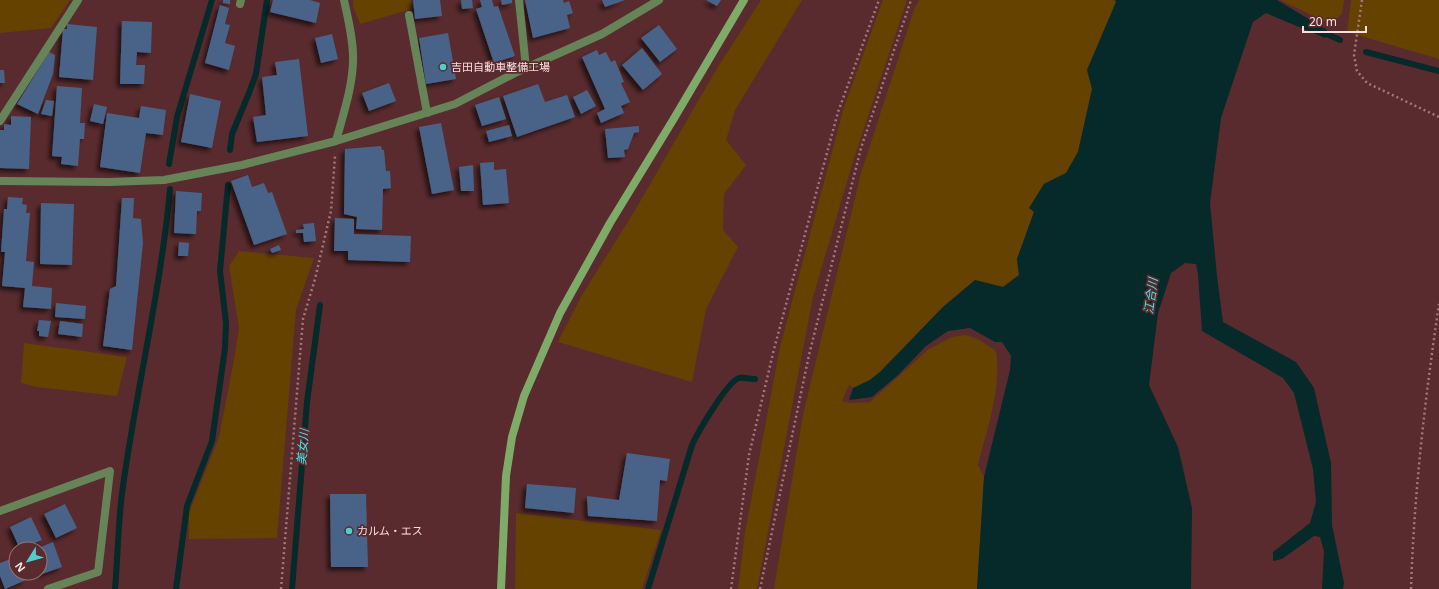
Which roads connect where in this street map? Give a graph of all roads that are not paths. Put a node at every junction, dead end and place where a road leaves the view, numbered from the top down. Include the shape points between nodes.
1 (78, 0) edge
2 (344, 0) edge
3 (519, 0) edge
4 (659, 0) edge
5 (744, 0) edge
6 (409, 15) dead end
7 (526, 68) junction
8 (427, 113) junction
9 (0, 121) edge
10 (336, 141) junction
11 (0, 181) edge
12 (0, 511) edge
13 (48, 589) edge
14 (502, 589) edge

1 - 9 street
2 - 10 street via 353,60 350,87
3 - 7 street
4 - 7 street via 602,34
5 - 14 street via 610,223 560,313 524,396 512,437 506,476
6 - 8 street
7 - 8 street via 455,104
8 - 10 street
10 - 11 street via 242,165 164,180
12 - 13 street via 110,471 98,572

